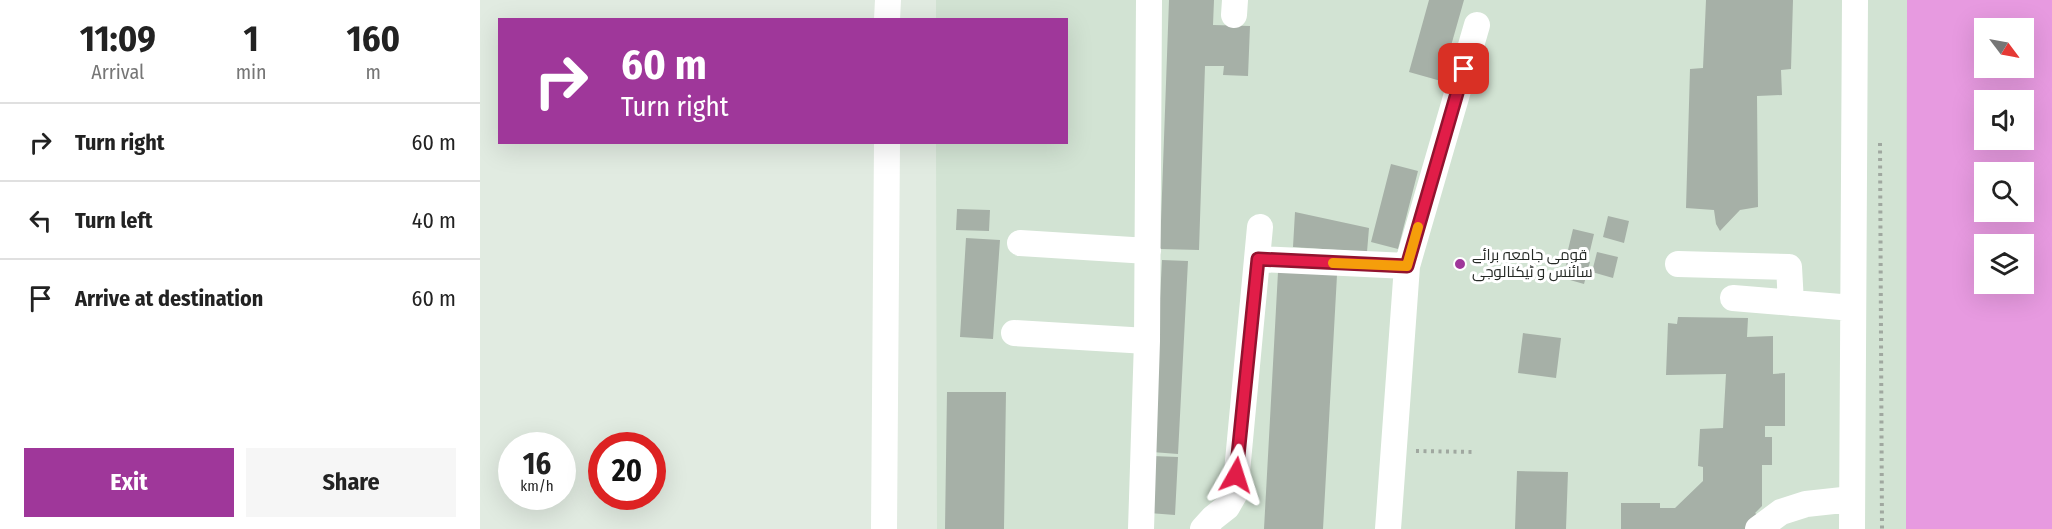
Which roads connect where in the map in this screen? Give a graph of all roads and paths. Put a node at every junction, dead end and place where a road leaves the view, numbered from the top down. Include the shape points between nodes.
1 (888, 0) edge
2 (1149, 0) edge
3 (1855, 0) edge
4 (887, 18) edge
5 (1477, 25) dead end
6 (1880, 132) dead end
7 (887, 144) edge
8 (1260, 227) dead end
9 (1020, 243) dead end
10 (1148, 252) junction
11 (1258, 259) junction
12 (1678, 264) dead end
13 (1407, 266) junction
14 (1733, 298) dead end
15 (1791, 303) junction
16 (1853, 308) junction
17 (1014, 333) dead end
18 (1147, 341) junction
19 (1394, 450) junction
20 (1476, 452) dead end
21 (1852, 499) junction
22 (884, 529) edge
23 (1141, 529) edge
24 (1203, 529) edge
25 (1388, 529) edge
26 (1758, 529) edge
27 (1852, 529) edge
28 (1882, 529) edge

1 - 4 street
2 - 10 street
3 - 16 street
5 - 13 street
6 - 28 path
7 - 22 street
8 - 11 street
9 - 10 street
10 - 18 street
11 - 13 street
11 - 24 street via 1235,493 1227,507
12 - 15 street via 1789,267
13 - 19 street
14 - 15 street
15 - 16 street
16 - 21 street
17 - 18 street
18 - 23 street
19 - 20 path
19 - 25 street
21 - 26 street via 1806,504 1780,512
21 - 27 street

